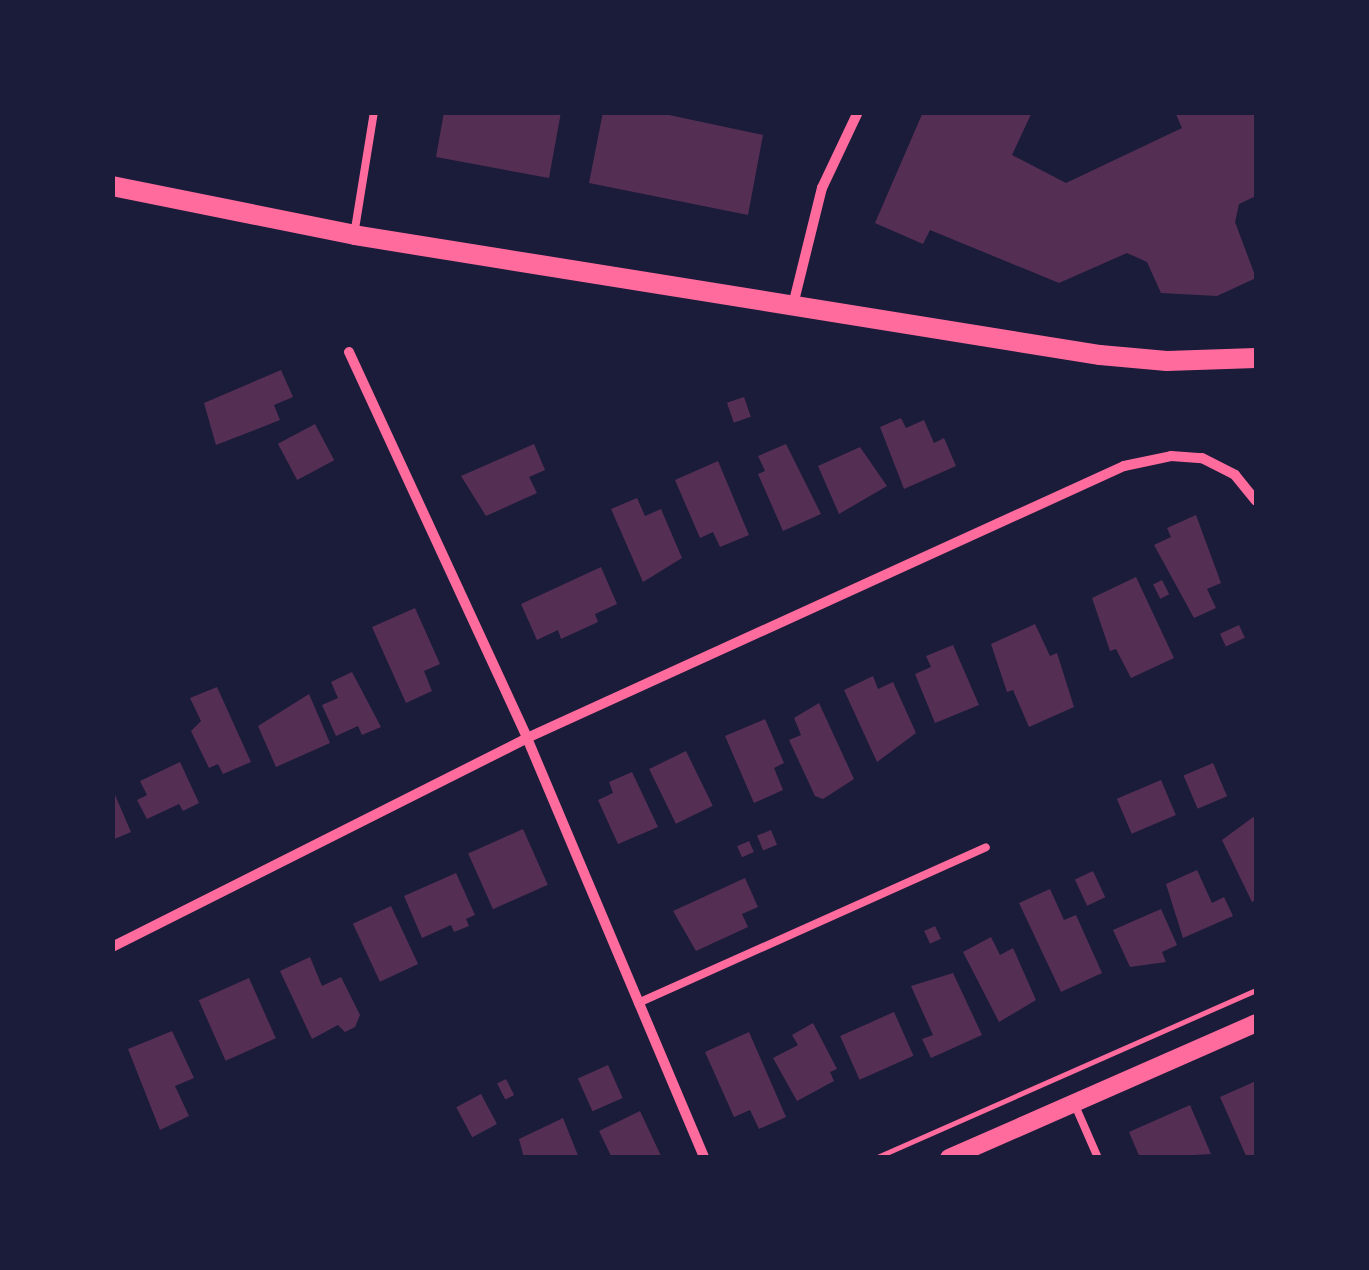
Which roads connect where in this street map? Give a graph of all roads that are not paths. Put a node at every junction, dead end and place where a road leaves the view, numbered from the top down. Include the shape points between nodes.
1 (374, 112) edge
2 (858, 112) edge
3 (112, 186) edge
4 (354, 235) junction
5 (792, 308) junction
6 (350, 352) dead end
7 (1256, 356) edge
8 (1256, 500) edge
9 (526, 738) junction
10 (986, 847) dead end
11 (112, 947) edge
12 (638, 1002) junction
13 (1256, 1023) edge
14 (1074, 1103) junction
15 (704, 1158) edge
16 (949, 1158) edge
17 (1098, 1158) edge

1 - 4 lane
2 - 5 street via 822,188
3 - 4 main road
4 - 5 main road
5 - 7 main road via 1100,355
6 - 9 street
8 - 9 street via 1235,475 1202,458 1171,456 1124,466
9 - 11 street
9 - 12 street
10 - 12 lane
12 - 15 street
13 - 14 street
14 - 16 street
14 - 17 lane

